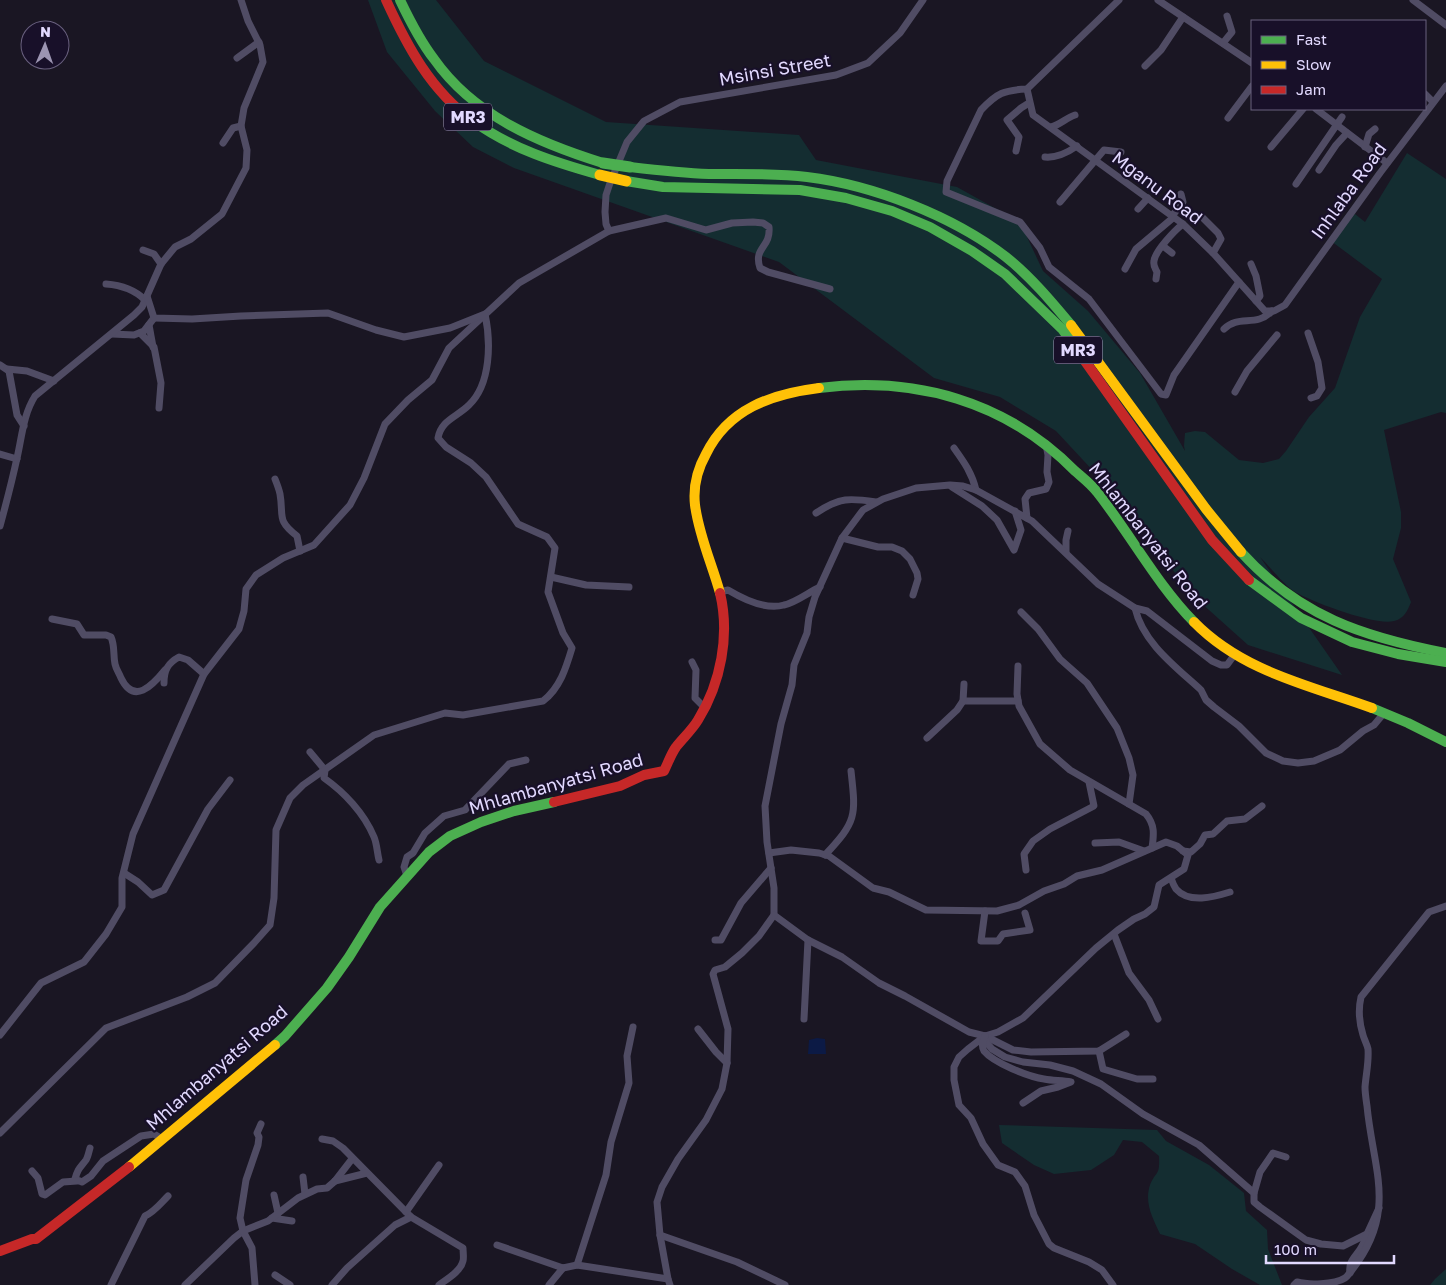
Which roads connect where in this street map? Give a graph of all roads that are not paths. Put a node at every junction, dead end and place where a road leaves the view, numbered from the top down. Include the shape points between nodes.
1 (241, 0) edge
2 (386, 0) edge
3 (400, 0) edge
4 (923, 0) edge
5 (1119, 0) edge
6 (1158, 0) edge
7 (1413, 0) edge
8 (1227, 16) dead end
9 (1183, 17) junction
10 (1446, 25) edge
11 (259, 42) junction
12 (1223, 43) junction
13 (237, 58) dead end
14 (1251, 62) edge
15 (1145, 66) dead end
16 (1446, 86) edge
17 (1251, 87) edge
18 (1027, 89) junction
19 (1426, 95) edge
20 (1433, 102) junction
21 (1029, 103) junction
22 (1302, 110) edge
23 (1317, 110) edge
24 (1075, 115) dead end
25 (1342, 117) dead end
26 (1228, 118) dead end
27 (1337, 125) junction
28 (241, 126) junction
29 (1051, 127) junction
30 (1375, 129) dead end
31 (1348, 133) junction
32 (223, 143) dead end
33 (1077, 146) junction
34 (1271, 146) dead end
35 (1365, 147) junction
36 (1016, 151) dead end
37 (1121, 152) dead end
38 (1045, 157) dead end
39 (1096, 160) junction
40 (1387, 164) junction
41 (1319, 170) dead end
42 (1296, 184) dead end
43 (1181, 194) dead end
44 (1148, 198) junction
45 (1060, 202) dead end
46 (1138, 209) dead end
47 (1201, 216) dead end
48 (1173, 217) junction
49 (1183, 224) junction
50 (610, 231) junction
51 (1163, 246) junction
52 (143, 250) dead end
53 (1172, 253) dead end
54 (1213, 253) junction
55 (161, 264) junction
56 (1251, 264) dead end
57 (1125, 269) dead end
58 (1156, 279) dead end
59 (1239, 282) junction
60 (106, 284) dead end
61 (830, 289) dead end
62 (146, 298) junction
63 (1256, 301) junction
64 (1273, 311) junction
65 (485, 314) junction
66 (154, 318) junction
67 (149, 325) junction
68 (1224, 329) dead end
69 (140, 333) junction
70 (1308, 333) dead end
71 (112, 334) junction
72 (1277, 335) dead end
73 (154, 347) junction
74 (3, 367) edge
75 (54, 381) junction
76 (1235, 392) dead end
77 (1311, 398) dead end
78 (158, 408) dead end
79 (24, 426) junction
80 (1046, 444) junction
81 (954, 448) dead end
82 (0, 454) edge
83 (17, 459) junction
84 (275, 479) dead end
85 (950, 485) junction
86 (976, 490) junction
87 (876, 502) junction
88 (1015, 511) junction
89 (816, 513) dead end
90 (1027, 518) junction
91 (0, 526) edge
92 (1068, 531) dead end
93 (842, 538) junction
94 (300, 551) junction
95 (1066, 552) junction
96 (551, 577) junction
97 (629, 587) dead end
98 (820, 587) junction
99 (720, 592) junction
100 (913, 595) dead end
101 (1135, 608) junction
102 (1021, 612) dead end
103 (52, 619) dead end
104 (1446, 653) edge
105 (1235, 654) junction
106 (692, 662) dead end
107 (1446, 662) edge
108 (1018, 666) dead end
109 (165, 670) junction
110 (204, 674) junction
111 (164, 683) dead end
112 (964, 684) dead end
113 (963, 701) junction
114 (1018, 701) junction
115 (704, 708) junction
116 (1384, 712) junction
117 (928, 738) dead end
118 (1446, 742) edge
119 (310, 752) dead end
120 (526, 760) dead end
121 (325, 770) junction
122 (851, 771) dead end
123 (230, 780) dead end
124 (1089, 782) junction
125 (1129, 804) junction
126 (1262, 806) dead end
127 (1095, 843) dead end
128 (1152, 848) junction
129 (1144, 851) junction
130 (1182, 851) junction
131 (769, 853) junction
132 (825, 855) junction
133 (379, 860) dead end
134 (771, 868) junction
135 (1026, 870) dead end
136 (124, 873) junction
137 (407, 876) junction
138 (1171, 878) junction
139 (1230, 892) dead end
140 (1446, 906) edge
141 (985, 911) junction
142 (1024, 913) dead end
143 (774, 915) junction
144 (1114, 934) junction
145 (715, 940) dead end
146 (808, 940) junction
147 (804, 1019) dead end
148 (1158, 1019) dead end
149 (633, 1027) dead end
150 (698, 1030) dead end
151 (1126, 1034) dead end
152 (0, 1035) edge
153 (985, 1036) junction
154 (1099, 1051) junction
155 (727, 1063) junction
156 (1153, 1079) dead end
157 (1023, 1103) dead end
158 (261, 1124) dead end
159 (0, 1133) edge
160 (162, 1139) junction
161 (322, 1139) dead end
162 (90, 1148) dead end
163 (1286, 1157) dead end
164 (352, 1160) junction
165 (439, 1165) dead end
166 (32, 1171) dead end
167 (367, 1173) junction
168 (303, 1177) dead end
169 (77, 1181) junction
170 (335, 1181) junction
171 (1254, 1193) junction
172 (305, 1194) junction
173 (274, 1195) dead end
174 (168, 1196) dead end
175 (1379, 1208) junction
176 (409, 1214) junction
177 (275, 1215) junction
178 (292, 1221) dead end
179 (243, 1231) junction
180 (1367, 1234) junction
181 (660, 1235) junction
182 (497, 1245) dead end
183 (0, 1251) edge
184 (577, 1265) junction
185 (563, 1268) junction
186 (1350, 1273) junction
187 (275, 1275) dead end
188 (669, 1282) edge
189 (111, 1285) edge
190 (185, 1285) edge
191 (256, 1285) edge
192 (290, 1285) edge
193 (332, 1285) edge
194 (439, 1285) edge
195 (549, 1285) edge
196 (785, 1285) edge
197 (1113, 1285) edge
198 (1294, 1285) edge

1 - 11 street
2 - 107 main road, MR3, bridge via 401,33 447,99 475,123 511,144 600,175 663,187 800,190 846,198 892,211 930,227 972,251 1005,274 1063,330 1212,540 1251,582 1301,618 1352,642
3 - 104 main road, MR3, bridge via 419,40 458,88 513,128 545,144 603,163 630,167 808,178 859,186 902,200 992,247 1023,273 1068,320 1235,547 1275,586 1311,610 1360,632 1402,645
4 - 50 street, Msinsi Street via 900,33 868,63 836,75 680,102 644,121 627,142 606,195 606,224
5 - 18 street
6 - 9 street
7 - 10 street
8 - 12 street via 1232,32
9 - 12 street
9 - 15 street via 1161,50
11 - 13 street
11 - 28 street via 263,62 244,108
12 - 14 street
16 - 20 street, Inhlaba Road
17 - 26 street
18 - 21 street
18 - 59 street via 1006,90 989,101 946,181 946,192 1020,222 1040,248 1049,267 1089,299 1161,394 1166,395 1174,375
19 - 20 street
20 - 40 street, Inhlaba Road
21 - 29 street, Mganu Road via 1033,114
21 - 36 street via 1007,120 1019,137
22 - 34 street
23 - 27 street
24 - 29 street
25 - 27 street
27 - 31 street
27 - 42 street
28 - 32 street via 234,128
28 - 55 street via 247,150 246,168 222,214 175,247
29 - 33 street, Mganu Road
30 - 35 street via 1369,134
31 - 35 street
31 - 41 street
33 - 38 street via 1068,152
33 - 39 street, Mganu Road
35 - 40 street
37 - 39 street via 1104,150
39 - 44 street, Mganu Road
39 - 45 street
40 - 64 street, Inhlaba Road via 1285,305
43 - 48 street via 1183,202
44 - 46 street
44 - 48 street, Mganu Road
47 - 54 street via 1221,239
48 - 49 street, Mganu Road
48 - 57 street via 1136,249
49 - 51 street
49 - 54 street, Mganu Road
50 - 61 street via 666,218 706,230 732,223 763,223 769,227 769,238 758,254 760,268
50 - 65 street via 519,283
51 - 53 street
51 - 58 street via 1154,260
52 - 55 street via 154,254
54 - 59 street, Mganu Road
55 - 62 street
56 - 63 street via 1259,287 1260,296
59 - 63 street, Mganu Road
60 - 62 street via 132,290
62 - 66 street
62 - 71 street via 142,307
63 - 64 street, Mganu Road via 1265,311
64 - 68 street, Inhlaba Road via 1260,320 1231,323
65 - 66 street via 450,328 404,336 328,313
65 - 94 street via 449,348 432,380 385,424 350,505 314,545
65 - 96 street via 490,340 485,380 470,405 443,424 438,438 446,448 471,463 486,477 518,524 547,537 555,548
66 - 67 street
67 - 69 street
67 - 73 street
69 - 71 street
69 - 73 street
70 - 77 street via 1318,362 1322,388 1317,396
71 - 75 street
72 - 76 street
73 - 78 street via 161,383
74 - 75 street
74 - 79 street via 10,371 17,415
75 - 79 street via 30,404
79 - 83 street
80 - 90 street via 1049,482 1046,489 1029,493 1025,499
80 - 99 main road, Mhlambanyatsi Road via 1009,418 980,405 923,390 830,387 793,392 760,402 731,420 714,437 697,476 696,514
80 - 105 main road, Mhlambanyatsi Road via 1095,490 1192,622
81 - 86 street via 969,469
82 - 83 street
83 - 91 street
84 - 94 street via 281,514 288,529 297,536
85 - 86 street
85 - 87 street via 916,488
85 - 88 street via 997,520 1014,550 1022,530
86 - 88 street
87 - 89 street via 850,499 830,504
87 - 93 street via 863,510
88 - 90 street
90 - 95 street
92 - 95 street
93 - 98 street
93 - 100 street via 902,551 917,572
94 - 110 street via 256,575 246,589 238,629
95 - 101 street via 1098,584
96 - 97 street via 586,585
96 - 121 street via 548,592 572,648 566,669 552,693 543,701 445,714 374,735
98 - 99 street via 784,605 757,603 728,590
98 - 131 street via 794,666 781,724 766,806
99 - 115 main road, Mhlambanyatsi Road via 723,647
101 - 105 street via 1146,611 1212,661 1227,665
101 - 116 street via 1148,639 1201,690 1206,700 1266,753 1283,761 1314,761 1340,750 1374,725
102 - 125 street via 1060,659 1087,683 1117,728 1133,776
103 - 109 street via 77,624 84,635 106,634 111,637 117,669 130,691 147,688
105 - 116 main road, Mhlambanyatsi Road via 1280,677
106 - 115 street via 696,670 695,698
108 - 114 street
109 - 110 street via 179,657 188,660
109 - 111 street
110 - 136 street via 133,834
112 - 113 street
113 - 114 street
113 - 117 street
114 - 124 street via 1040,744
115 - 137 main road, Mhlambanyatsi Road via 692,730 675,748 664,771 644,775 620,786 481,822 450,836 429,852
116 - 118 main road, Mhlambanyatsi Road
119 - 121 street
120 - 137 street via 509,764 465,810 444,816 425,833 407,857 404,867
121 - 133 street via 324,778 364,818 374,838
121 - 159 street via 296,791 283,812 276,830 270,925 254,943 215,983 106,1028
122 - 132 street via 854,814 846,831
123 - 136 street via 208,809 164,890 152,895
124 - 125 street
124 - 135 street via 1094,806 1033,841 1024,854
125 - 128 street via 1153,822
126 - 130 street via 1245,819 1227,821 1213,834 1205,835 1191,852
127 - 129 street via 1119,842
128 - 129 street
128 - 130 street via 1166,842
129 - 141 street via 1102,870 1077,876 1019,905
130 - 138 street via 1188,856 1184,869
131 - 132 street via 791,850
131 - 134 street
132 - 141 street via 873,888 926,910
134 - 143 street
134 - 145 street via 741,903 721,940
136 - 152 street via 122,908 106,934 84,962 42,983
137 - 160 main road, Mhlambanyatsi Road via 380,907 349,957 302,1018 285,1036
138 - 139 street via 1176,889 1186,896 1196,898
138 - 144 street via 1159,885 1154,907
140 - 175 street via 1429,912 1361,997 1358,1008 1369,1062 1365,1087 1380,1186
141 - 142 street via 981,941 998,941 1002,934 1030,930
143 - 146 street
143 - 155 street via 742,953 713,974 728,1029
144 - 148 street via 1129,973
144 - 153 street via 1073,968 1023,1018
146 - 147 street
146 - 153 street via 945,1019 969,1032
149 - 184 street via 627,1056 629,1083 613,1136 606,1175
150 - 155 street
151 - 154 street
153 - 154 street via 1013,1050
153 - 157 street via 984,1050 997,1061 1028,1076 1071,1082 1041,1091
153 - 171 street via 992,1049 1005,1057 1072,1071 1101,1084 1143,1114 1199,1145
153 - 197 street via 959,1057 954,1067 958,1105 971,1118 983,1144 998,1165 1015,1172 1020,1179 1049,1244 1102,1270
154 - 156 street via 1103,1069
155 - 181 street via 722,1089 706,1120 662,1187 657,1202
158 - 179 street via 258,1145 246,1180 240,1218
160 - 169 street via 154,1134 141,1136 103,1161 86,1180
160 - 183 main road, Mhlambanyatsi Road via 88,1201 36,1239
161 - 164 street via 343,1148
162 - 169 street via 87,1160 75,1178
163 - 171 street via 1273,1152 1260,1172
164 - 167 street
164 - 170 street
165 - 176 street
166 - 169 street via 45,1196 63,1182
167 - 170 street
167 - 176 street
168 - 172 street
170 - 172 street via 327,1188
171 - 180 street via 1254,1202 1306,1240 1343,1246
172 - 177 street
173 - 177 street
174 - 189 street via 145,1216
175 - 180 street
175 - 186 street via 1378,1222 1366,1250
176 - 193 street
176 - 194 street via 463,1248 462,1264
177 - 178 street
177 - 179 street
179 - 190 street
179 - 191 street via 252,1248
180 - 186 street via 1349,1267
181 - 188 street
181 - 196 street via 737,1262
182 - 185 street
184 - 185 street
184 - 188 street
185 - 195 street
186 - 198 street via 1336,1282 1305,1285 1297,1282
187 - 192 street

